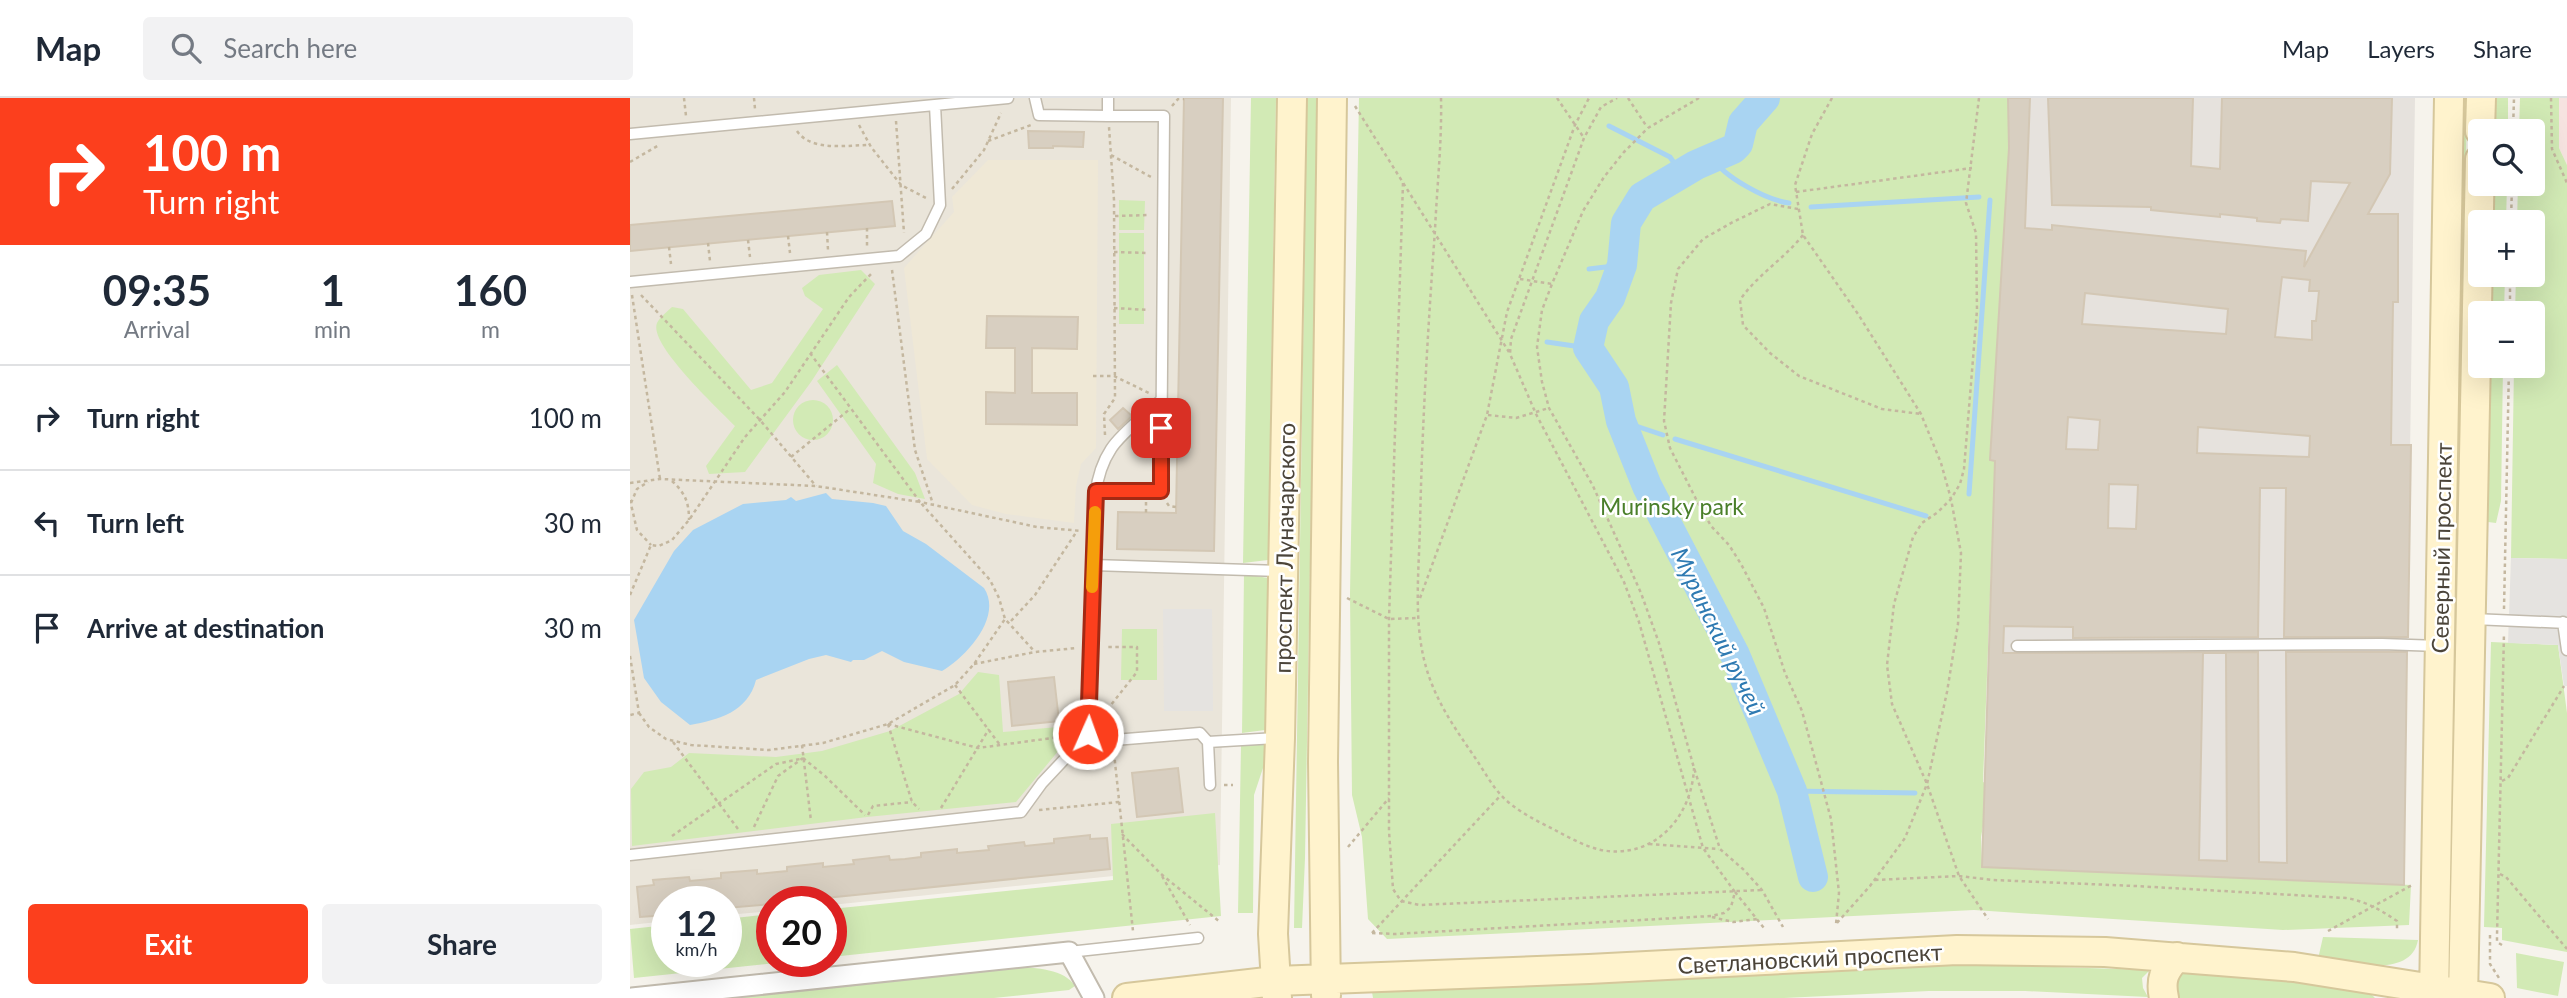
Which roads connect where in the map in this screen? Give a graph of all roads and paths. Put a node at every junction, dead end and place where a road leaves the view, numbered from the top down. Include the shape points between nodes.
1 (1008, 98) edge
2 (1035, 98) edge
3 (1108, 98) edge
4 (1292, 98) edge
5 (1441, 98) edge
6 (1556, 98) edge
7 (1589, 98) edge
8 (1617, 98) edge
9 (1628, 98) edge
10 (1699, 98) edge
11 (1832, 98) edge
12 (1979, 98) edge
13 (2449, 98) edge
14 (2481, 98) edge
15 (2514, 98) edge
16 (2551, 98) edge
17 (1343, 100) edge
18 (935, 105) junction
19 (895, 109) junction
20 (853, 113) junction
21 (1039, 115) junction
22 (1108, 116) junction
23 (789, 119) junction
24 (2480, 119) edge
25 (2513, 119) edge
26 (1575, 125) junction
27 (1648, 128) junction
28 (630, 134) edge
29 (1584, 138) junction
30 (988, 141) junction
31 (870, 145) junction
32 (1111, 155) junction
33 (1972, 168) junction
34 (1403, 183) junction
35 (2567, 183) edge
36 (901, 184) junction
37 (1164, 184) junction
38 (1796, 192) junction
39 (2479, 196) edge
40 (940, 205) junction
41 (1799, 209) junction
42 (1164, 215) junction
43 (1114, 216) junction
44 (867, 228) dead end
45 (827, 232) dead end
46 (1434, 232) junction
47 (1803, 235) junction
48 (788, 236) dead end
49 (748, 240) dead end
50 (708, 243) dead end
51 (669, 247) dead end
52 (905, 250) junction
53 (1114, 252) junction
54 (1163, 253) junction
55 (890, 256) junction
56 (867, 259) junction
57 (829, 262) junction
58 (791, 266) junction
59 (751, 270) junction
60 (711, 274) junction
61 (673, 278) junction
62 (1520, 279) junction
63 (1533, 280) junction
64 (630, 283) edge
65 (1552, 284) junction
66 (639, 292) dead end
67 (1114, 308) junction
68 (1163, 310) junction
69 (1500, 339) junction
70 (810, 353) junction
71 (1510, 354) junction
72 (1093, 376) dead end
73 (1115, 376) junction
74 (2509, 378) edge
75 (1161, 400) junction
76 (1549, 408) junction
77 (850, 409) junction
78 (1536, 414) junction
79 (1921, 414) junction
80 (1487, 415) junction
81 (760, 420) junction
82 (1111, 447) junction
83 (791, 457) junction
84 (660, 479) junction
85 (651, 480) junction
86 (671, 480) junction
87 (713, 482) junction
88 (630, 483) edge
89 (816, 486) junction
90 (1096, 491) junction
91 (1951, 499) junction
92 (631, 501) edge
93 (920, 502) junction
94 (934, 505) junction
95 (689, 520) junction
96 (1077, 531) junction
97 (1094, 532) junction
98 (651, 545) junction
99 (1093, 565) junction
100 (1284, 571) junction
101 (2496, 592) dead end
102 (2504, 593) junction
103 (630, 596) edge
104 (1344, 596) dead end
105 (1419, 601) junction
106 (1419, 618) junction
107 (1005, 619) junction
108 (1389, 619) junction
109 (2471, 620) junction
110 (2505, 620) junction
111 (1010, 622) junction
112 (2565, 622) edge
113 (2017, 646) dead end
114 (2440, 646) junction
115 (1092, 647) junction
116 (2567, 650) edge
117 (1035, 652) junction
118 (630, 656) edge
119 (974, 664) junction
120 (955, 685) junction
121 (2564, 686) dead end
122 (639, 713) junction
123 (630, 715) edge
124 (888, 724) junction
125 (989, 729) junction
126 (1088, 734) junction
127 (1280, 738) junction
128 (671, 740) junction
129 (1112, 740) junction
130 (1208, 742) junction
131 (1000, 745) junction
132 (802, 746) junction
133 (978, 748) junction
134 (803, 758) junction
135 (1694, 768) junction
136 (2502, 781) junction
137 (1927, 784) junction
138 (1210, 785) dead end
139 (1501, 795) junction
140 (1389, 798) junction
141 (1688, 800) junction
142 (1119, 802) junction
143 (719, 804) junction
144 (1021, 811) junction
145 (933, 821) junction
146 (1122, 834) junction
147 (813, 835) junction
148 (747, 842) junction
149 (1649, 844) junction
150 (1348, 847) dead end
151 (1703, 848) junction
152 (1720, 849) junction
153 (647, 853) junction
154 (630, 855) edge
155 (1161, 874) junction
156 (2500, 874) junction
157 (1959, 876) junction
158 (1875, 880) junction
159 (2414, 883) dead end
160 (1762, 890) junction
161 (1735, 892) junction
162 (1401, 901) junction
163 (2371, 907) junction
164 (1711, 916) junction
165 (1757, 919) junction
166 (1988, 919) dead end
167 (1220, 922) dead end
168 (1190, 925) dead end
169 (1783, 927) dead end
170 (1764, 928) dead end
171 (1133, 931) dead end
172 (2328, 931) dead end
173 (2397, 931) dead end
174 (2490, 935) dead end
175 (1198, 938) dead end
176 (2502, 945) dead end
177 (2567, 949) edge
178 (1069, 952) junction
179 (2177, 957) junction
180 (1325, 988) edge
181 (1276, 990) edge
182 (2480, 992) edge
183 (2434, 993) edge
184 (632, 998) edge
185 (1094, 998) edge
186 (1127, 998) edge
187 (2164, 998) edge

1 - 18 lane
1 - 30 path
2 - 21 lane
3 - 22 lane
4 - 100 main road, проспект Луначарского
5 - 46 path
6 - 26 path
7 - 26 path
8 - 29 path via 1601,107
9 - 27 path
10 - 27 path
11 - 38 path via 1812,134
12 - 33 path
13 - 114 main road, Северный проспект
14 - 24 main road
15 - 25 path
16 - 35 path via 2552,149
17 - 34 path
17 - 180 main road, проспект Луначарского via 1323,762
18 - 19 lane
18 - 40 lane
19 - 20 lane
19 - 36 path
20 - 23 lane
20 - 31 path
21 - 22 lane
21 - 30 path via 1031,125
22 - 32 path
22 - 37 lane via 1164,116
23 - 28 lane
23 - 31 path via 802,138 820,145
26 - 29 path
26 - 62 path
27 - 65 path via 1604,177 1583,211
29 - 63 path
30 - 40 path
31 - 36 path
32 - 37 path
32 - 43 path
33 - 38 path
33 - 91 path via 1966,203 1976,233 1977,310 1964,469
34 - 46 path
34 - 108 path
36 - 40 path
36 - 52 path
37 - 42 lane
38 - 41 path
39 - 109 main road, Северный проспект
40 - 52 lane via 926,234
41 - 47 path
41 - 158 path via 1770,204 1703,239 1678,269 1671,303 1664,421 1670,448 1697,501 1741,564 1764,608 1802,711 1831,819 1839,893 1836,923
42 - 43 path
42 - 54 lane
43 - 53 path
44 - 56 path
45 - 57 path
46 - 69 path
46 - 105 path
47 - 79 path
47 - 79 path via 1740,300 1743,325 1799,376 1882,409
48 - 58 path
49 - 59 path
50 - 60 path
51 - 61 path
52 - 55 lane
53 - 54 path
53 - 67 path
54 - 68 lane
55 - 56 lane
55 - 70 path via 849,297
55 - 94 path via 915,450
56 - 57 lane
57 - 58 lane
58 - 59 lane
59 - 60 lane
60 - 61 lane
61 - 64 lane
62 - 63 path
62 - 69 path
63 - 65 path
63 - 71 path
64 - 84 path
65 - 76 path via 1542,310 1537,347
66 - 81 path
67 - 68 path
67 - 73 path
68 - 75 lane
69 - 71 path
69 - 80 path
70 - 77 path
70 - 81 path
71 - 78 path
72 - 73 path
73 - 75 path
73 - 82 path via 1115,398 1104,414 1103,430
74 - 102 path
75 - 82 lane
75 - 90 lane via 1161,491
76 - 78 path
76 - 135 path via 1592,486 1641,593
77 - 83 path
77 - 93 path
78 - 80 path via 1516,418
78 - 141 path via 1624,582
79 - 91 path
80 - 105 path
81 - 83 path
81 - 87 path
82 - 90 lane
83 - 89 path
84 - 85 path
84 - 86 path
85 - 88 path
85 - 92 path via 637,489
86 - 87 path
86 - 95 path via 689,503
87 - 89 path
87 - 95 path
89 - 93 path
90 - 97 lane
91 - 137 path via 1961,554 1958,624
91 - 137 path via 1916,530 1894,604 1888,651 1892,704
92 - 98 path via 637,530
93 - 94 path
93 - 107 path via 990,580
94 - 96 path
95 - 98 path via 672,540
96 - 97 path
96 - 111 path via 1035,595
97 - 99 lane
98 - 103 path
99 - 100 lane
99 - 115 lane
100 - 127 main road, проспект Луначарского
101 - 102 path
102 - 110 path
104 - 108 path
105 - 106 path
106 - 108 path
106 - 139 path via 1426,666 1444,714
107 - 111 path
107 - 119 path
108 - 140 path
109 - 110 lane
109 - 182 main road, Северный проспект
110 - 112 lane
110 - 136 path
111 - 117 path
112 - 116 lane
113 - 114 lane
114 - 183 main road, Северный проспект
115 - 117 path
115 - 126 lane
115 - 126 path via 1137,647 1137,672
117 - 119 path
118 - 122 path
119 - 120 path
120 - 124 path
120 - 125 path
121 - 136 path
122 - 123 path
122 - 128 path via 649,727
124 - 132 path
124 - 133 path
124 - 134 path via 912,802 873,806 867,817
125 - 131 path
125 - 133 path
126 - 129 lane
126 - 131 path
126 - 144 lane
127 - 130 lane
127 - 181 main road, проспект Луначарского
128 - 132 path via 769,750
128 - 143 path
129 - 130 lane via 1200,733
129 - 142 path
130 - 138 lane
131 - 133 path
132 - 134 path
133 - 145 path
134 - 143 path via 776,764
134 - 147 path
134 - 148 path via 778,776
135 - 141 path
135 - 152 path
136 - 156 path
137 - 157 path
137 - 158 path via 1905,838
139 - 149 path via 1543,824 1601,850 1633,850
139 - 162 path
140 - 150 path
140 - 162 path via 1393,889
141 - 149 path via 1664,835
141 - 151 path
142 - 144 path
142 - 146 path
143 - 148 path
143 - 153 path
144 - 145 lane
145 - 147 lane
146 - 155 path
146 - 171 path
147 - 148 lane
148 - 153 lane
149 - 151 path
151 - 152 path
151 - 161 path
152 - 160 path
153 - 154 lane
155 - 167 path
155 - 168 path
156 - 176 path via 2497,942
156 - 177 path
157 - 158 path
157 - 163 path via 2346,898
157 - 166 path
159 - 163 path
160 - 161 path
160 - 169 path
161 - 162 path via 1419,905
161 - 164 path via 1731,907
161 - 165 path
162 - 164 path via 1372,933
163 - 172 path
163 - 173 path via 2397,921
164 - 165 path via 1733,922
165 - 170 path
174 - 182 path via 2490,964
175 - 178 lane
178 - 184 street
178 - 185 street
179 - 180 main road, Светлановский проспект via 1956,950
179 - 183 main road, Светлановский проспект via 2294,967
179 - 187 main road via 2163,976
180 - 181 main road, Светлановский проспект
181 - 186 main road, Светлановский проспект
182 - 183 main road, Светлановский проспект

